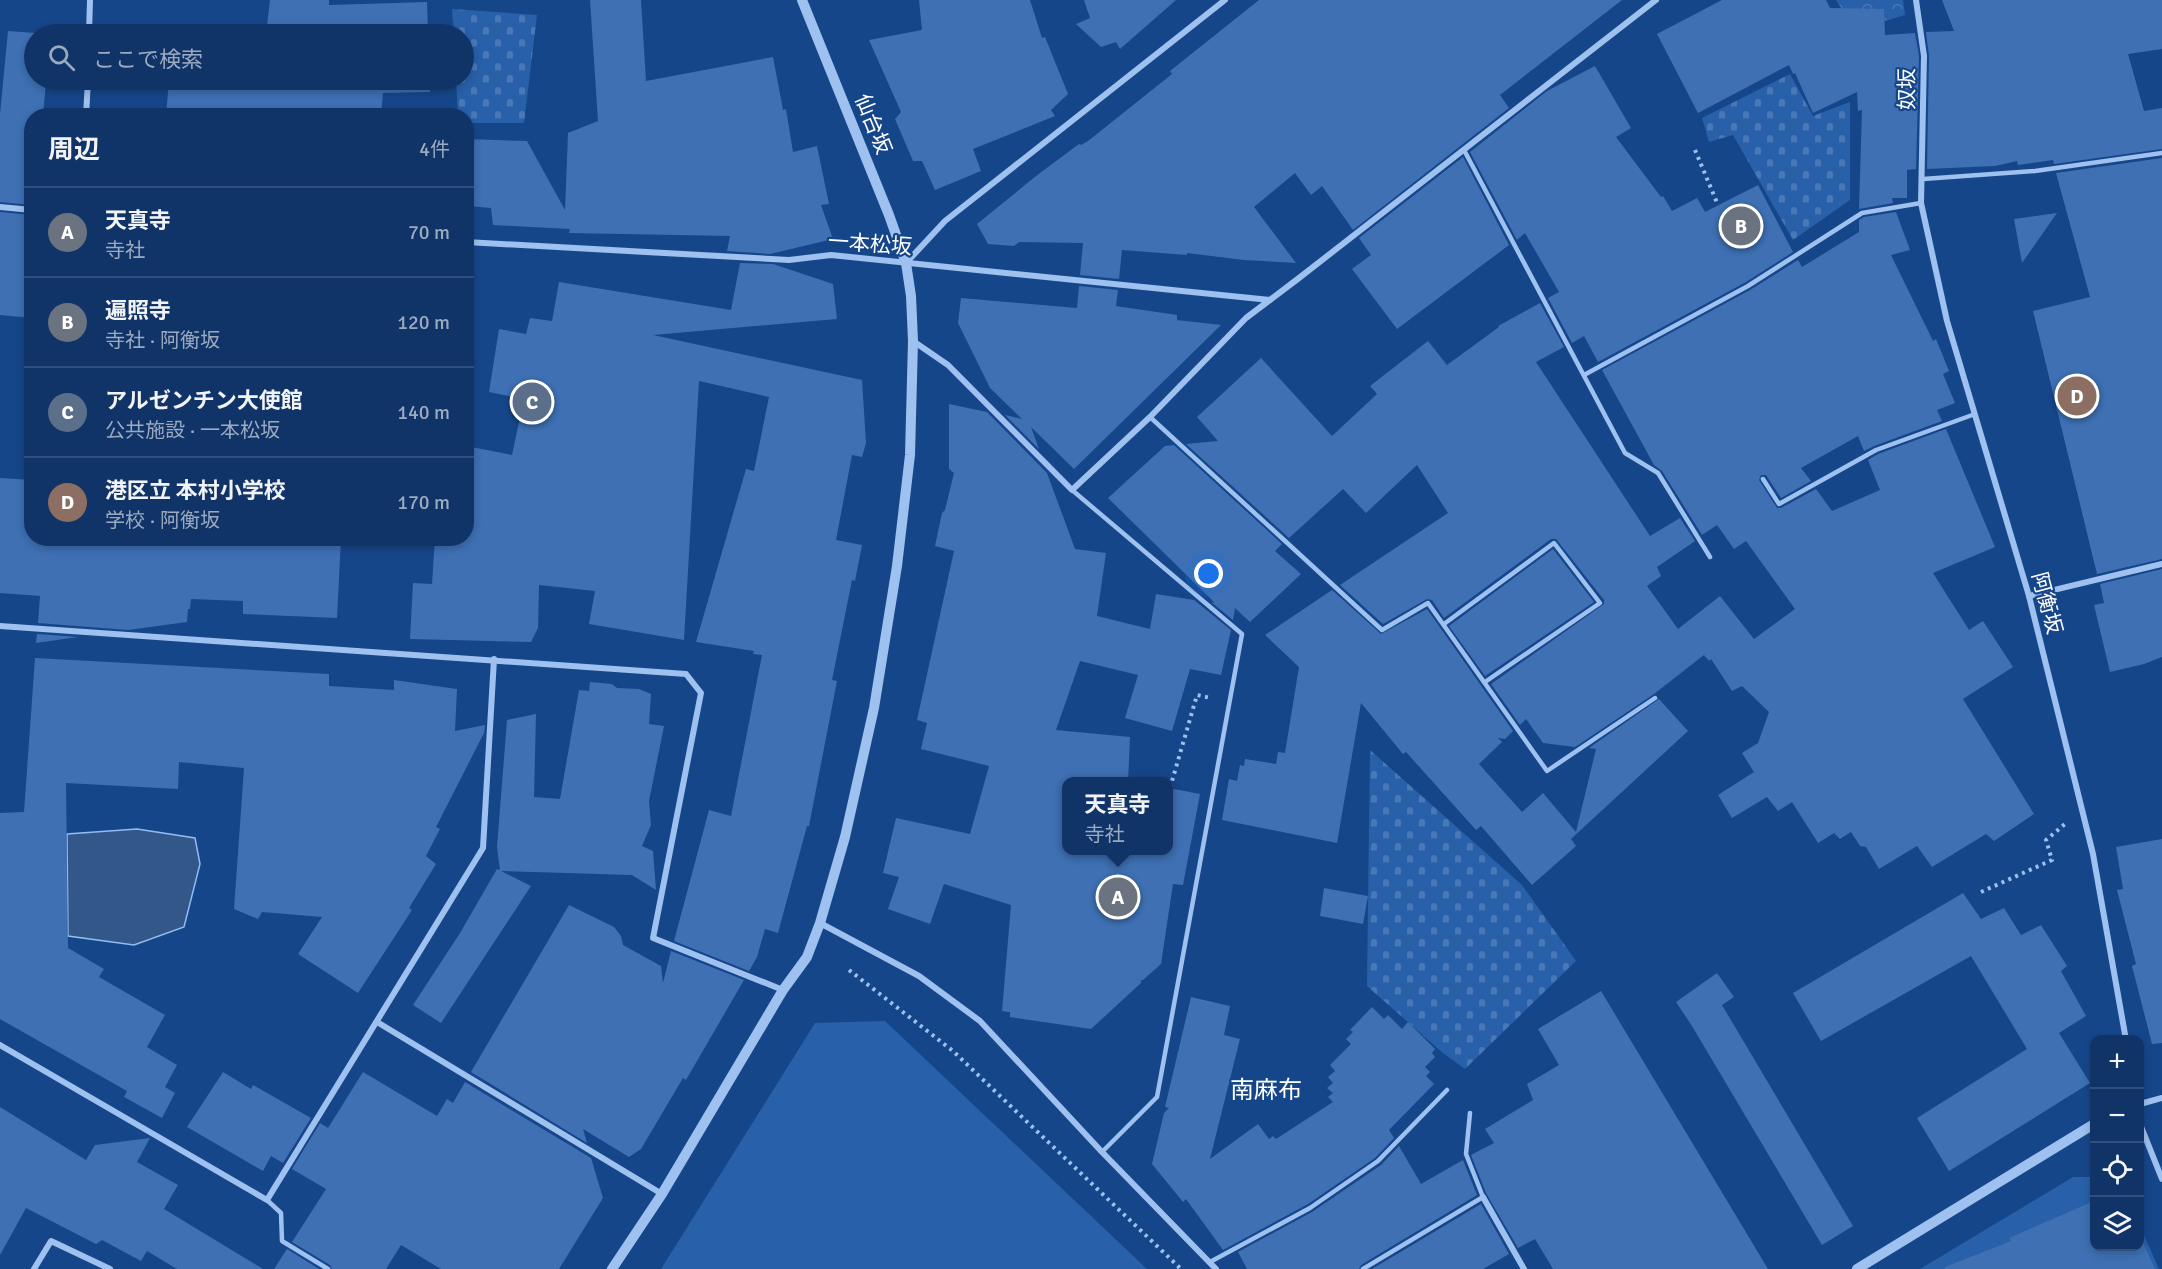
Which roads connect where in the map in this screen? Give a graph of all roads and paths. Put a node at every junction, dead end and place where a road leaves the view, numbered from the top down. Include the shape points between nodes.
1 (90, 0) edge
2 (802, 0) edge
3 (1225, 0) edge
4 (1656, 0) edge
5 (1916, 0) edge
6 (89, 24) edge
7 (87, 90) edge
8 (86, 108) edge
9 (1464, 150) junction
10 (1695, 150) dead end
11 (2162, 153) edge
12 (1923, 178) junction
13 (1922, 203) junction
14 (1718, 205) dead end
15 (0, 207) edge
16 (24, 209) edge
17 (474, 242) edge
18 (906, 263) junction
19 (1271, 300) junction
20 (913, 341) junction
21 (1584, 375) junction
22 (1975, 414) junction
23 (1150, 417) junction
24 (1763, 479) dead end
25 (1072, 490) junction
26 (1710, 557) dead end
27 (2162, 564) edge
28 (2029, 596) junction
29 (1444, 624) junction
30 (0, 626) edge
31 (494, 659) junction
32 (1485, 682) junction
33 (1654, 698) dead end
34 (1230, 701) junction
35 (1173, 778) edge
36 (2082, 810) junction
37 (1981, 892) dead end
38 (820, 923) junction
39 (849, 970) dead end
40 (783, 990) junction
41 (377, 1022) junction
42 (2125, 1035) edge
43 (0, 1045) edge
44 (1447, 1090) dead end
45 (2162, 1098) edge
46 (2144, 1103) edge
47 (1470, 1113) dead end
48 (2090, 1126) edge
49 (2144, 1136) edge
50 (1102, 1152) junction
51 (2162, 1179) edge
52 (662, 1194) junction
53 (1483, 1197) junction
54 (267, 1200) junction
55 (1210, 1262) junction
56 (34, 1269) edge
57 (110, 1269) edge
58 (328, 1269) edge
59 (612, 1269) edge
60 (1181, 1269) edge
61 (1216, 1269) edge
62 (1363, 1269) edge
63 (1524, 1269) edge
64 (1857, 1269) edge

1 - 6 street
2 - 18 street, 仙台坂
3 - 18 street via 945,221
4 - 9 street
5 - 12 street, 奴坂 via 1924,56
7 - 8 street
9 - 19 street
9 - 21 lane
10 - 14 path
11 - 12 lane via 2035,171
12 - 13 street, 阿衡坂
13 - 21 lane via 1862,213 1748,286
13 - 22 street, 阿衡坂 via 1947,321
15 - 16 street
17 - 18 street, 一本松坂 via 789,260 831,255
18 - 19 street, 一本松坂
18 - 20 street, 仙台坂
19 - 23 street via 1246,318
20 - 25 street via 948,365
20 - 38 street, 仙台坂 via 910,455 878,686 845,837
21 - 26 lane via 1625,453 1658,473
22 - 24 lane via 1876,450 1779,504
22 - 28 street, 阿衡坂
23 - 25 street
23 - 29 lane via 1382,630 1428,603
25 - 34 lane via 1242,634
27 - 28 street
28 - 36 street, 阿衡坂
29 - 32 lane
29 - 32 lane via 1554,543 1600,603
30 - 31 street
31 - 40 street via 686,674 701,693 653,938
31 - 41 street via 483,848
32 - 33 lane via 1547,771
34 - 35 path via 1197,695
34 - 50 lane via 1157,1097
36 - 37 path via 2046,840 2052,860
36 - 42 street, 阿衡坂
38 - 40 street, 仙台坂 via 807,957
38 - 50 street via 919,976 980,1021
39 - 60 path via 953,1051
40 - 52 street, 仙台坂
41 - 52 street
41 - 54 street
43 - 54 street
44 - 55 lane via 1378,1161 1310,1208
45 - 46 street
47 - 53 lane via 1466,1154
48 - 64 street
49 - 51 street
50 - 55 street
52 - 59 street, 仙台坂
53 - 62 lane
53 - 63 street
54 - 58 lane via 281,1213 282,1241
55 - 61 street
56 - 57 street via 51,1241

